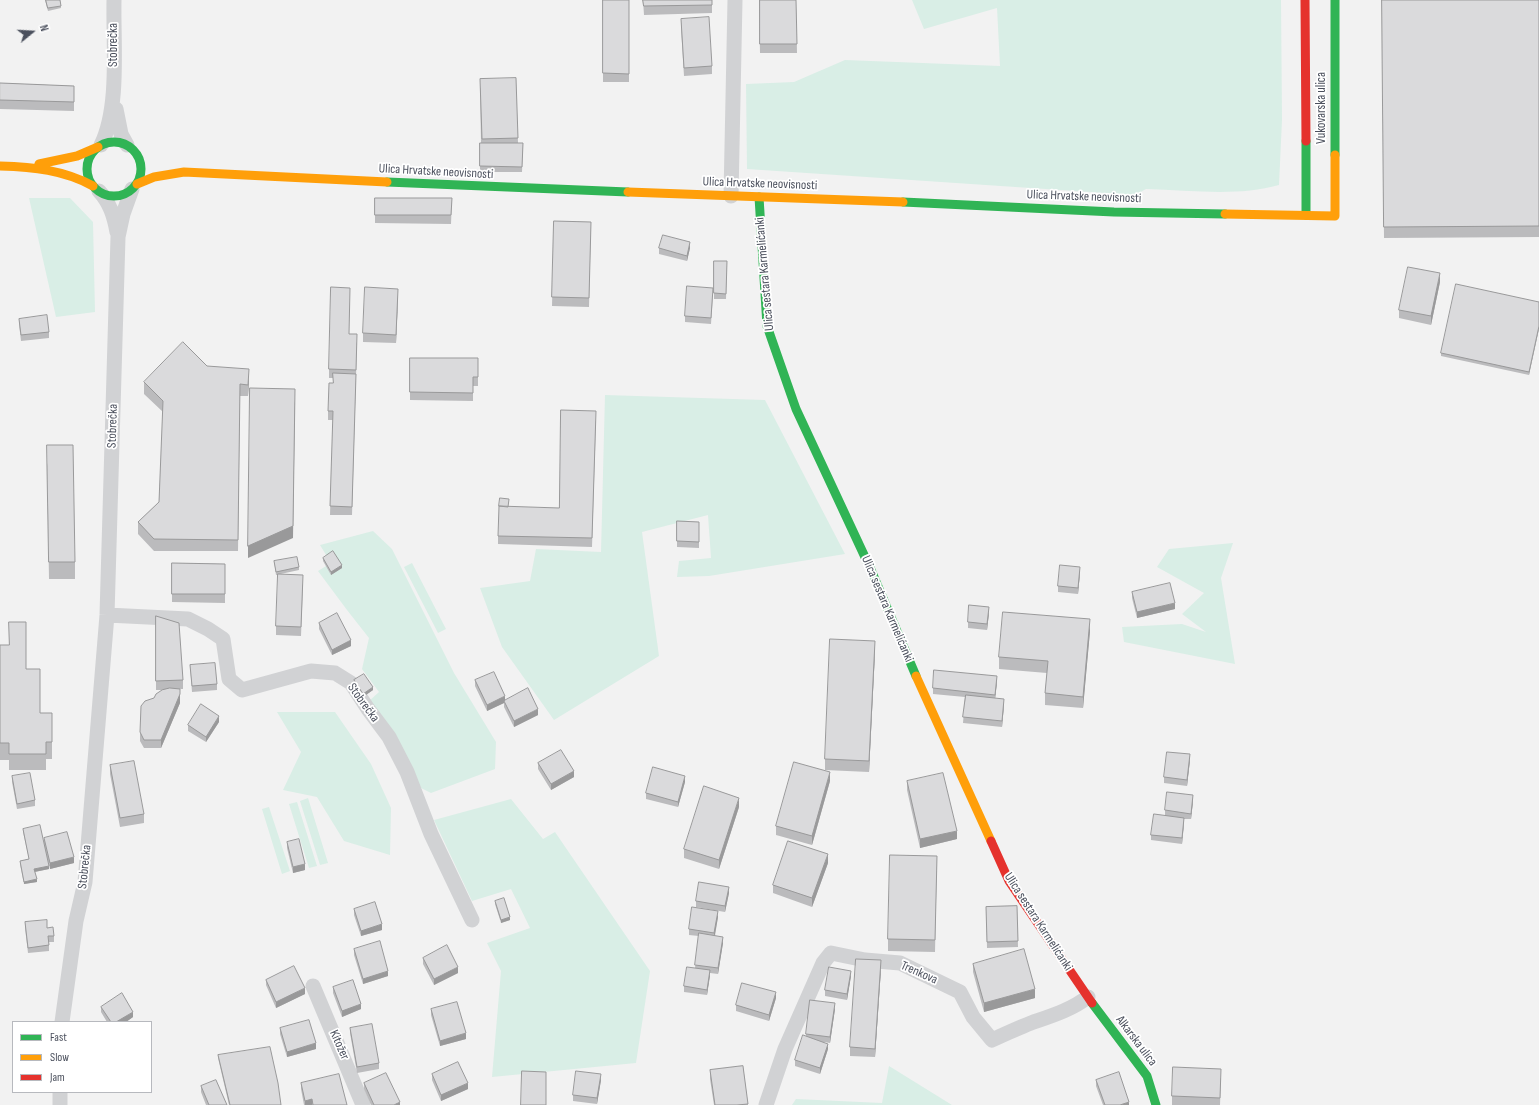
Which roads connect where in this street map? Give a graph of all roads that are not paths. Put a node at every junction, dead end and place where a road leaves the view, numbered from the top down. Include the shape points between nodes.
1 (114, 0) edge
2 (735, 0) edge
3 (1305, 0) edge
4 (1335, 0) edge
5 (114, 90) junction
6 (100, 146) junction
7 (131, 148) junction
8 (150, 162) dead end
9 (0, 166) edge
10 (25, 166) junction
11 (162, 166) dead end
12 (184, 172) junction
13 (135, 186) junction
14 (96, 189) junction
15 (731, 196) junction
16 (759, 197) junction
17 (1306, 215) junction
18 (1335, 216) joint
19 (118, 237) junction
20 (107, 615) junction
21 (472, 920) dead end
22 (313, 986) dead end
23 (1088, 997) junction
24 (62, 1021) edge
25 (60, 1093) edge
26 (60, 1105) edge
27 (363, 1105) edge
28 (766, 1105) edge
29 (1156, 1105) edge

1 - 5 street, Stobrečka
2 - 15 street
3 - 17 main road, Vukovarska ulica
4 - 18 main road, Vukovarska ulica
5 - 6 street, Stobrečka via 110,124
5 - 7 street, Stobrečka via 121,134
6 - 7 main road via 119,142
6 - 10 main road via 68,159
6 - 14 main road via 88,161 87,170
7 - 8 main road
7 - 13 main road via 139,158 141,167
9 - 10 main road
10 - 14 main road via 70,175 82,179
11 - 12 main road, Ulica Hrvatske neovisnosti
12 - 13 main road, Ulica Hrvatske neovisnosti via 154,177
12 - 15 main road, Ulica Hrvatske neovisnosti via 473,187
13 - 14 main road via 125,194 116,196
13 - 19 street, Stobrečka via 123,214
14 - 19 street, Stobrečka via 107,200 112,210
15 - 16 main road, Ulica Hrvatske neovisnosti
16 - 17 main road, Ulica Hrvatske neovisnosti via 1114,212
16 - 23 main road, Ulica sestara Karmelićanki via 767,326 796,409 871,570 922,690 1009,881
17 - 18 main road, Ulica Hrvatske neovisnosti
19 - 20 street, Stobrečka
20 - 21 street, Stobrečka via 188,618 208,629 223,639 229,679 242,690 311,671 335,672 351,683 389,737 430,834
20 - 24 street, Stobrečka via 84,882
22 - 27 street, Kitožer
23 - 28 street, Trenkova via 1053,1016 992,1040 973,1017 960,992 900,963 865,960 831,953 823,963 785,1049
23 - 29 main road, Alkarska ulica via 1147,1076
25 - 26 street

